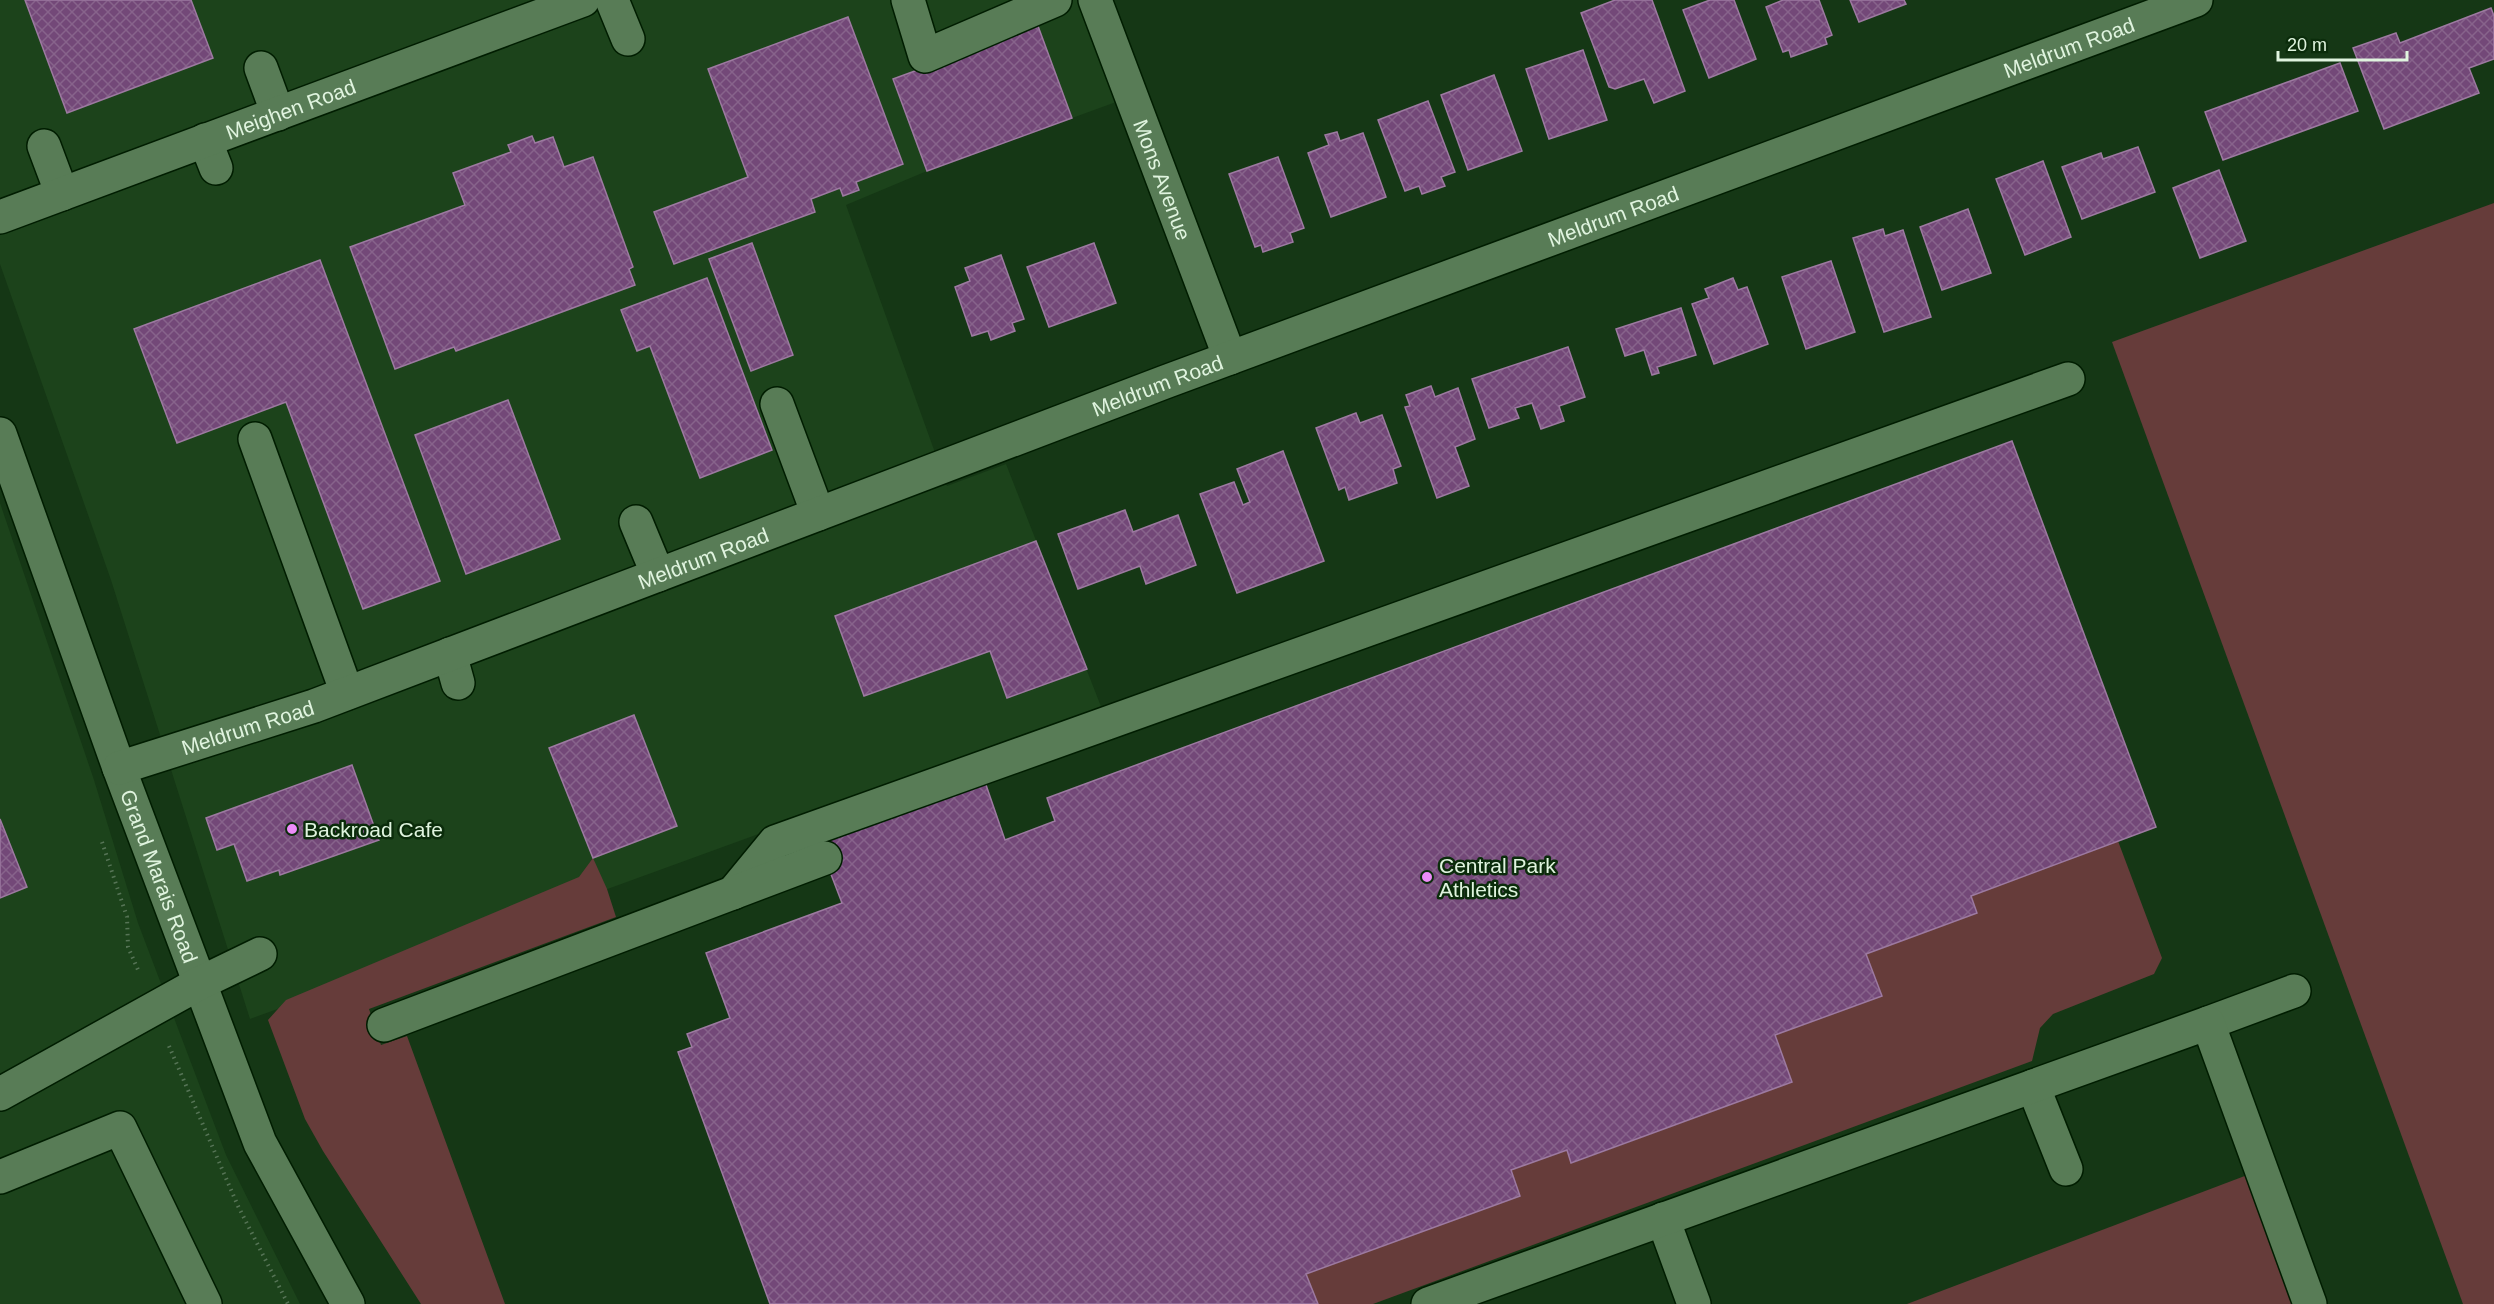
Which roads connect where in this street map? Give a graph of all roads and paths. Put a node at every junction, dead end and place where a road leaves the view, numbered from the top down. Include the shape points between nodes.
1 (583, 0) edge
2 (612, 0) edge
3 (908, 0) edge
4 (1055, 0) edge
5 (1095, 0) edge
6 (2196, 0) edge
7 (628, 39) dead end
8 (261, 68) dead end
9 (278, 114) junction
10 (44, 146) dead end
11 (62, 194) junction
12 (0, 217) edge
13 (1230, 358) junction
14 (2068, 379) dead end
15 (777, 405) dead end
16 (0, 434) edge
17 (255, 439) dead end
18 (818, 514) junction
19 (636, 522) dead end
20 (658, 575) junction
21 (347, 693) junction
22 (119, 768) junction
23 (825, 858) dead end
24 (733, 893) junction
25 (260, 954) dead end
26 (200, 983) junction
27 (2294, 991) dead end
28 (2208, 1023) junction
29 (384, 1025) dead end
30 (180, 1071) dead end
31 (2033, 1086) junction
32 (0, 1094) edge
33 (2066, 1169) dead end
34 (0, 1177) edge
35 (1663, 1219) junction
36 (205, 1304) edge
37 (288, 1304) edge
38 (348, 1304) edge
39 (1428, 1304) edge
40 (1694, 1304) edge
41 (2310, 1304) edge

1 - 9 street, Meighen Road
2 - 7 street
3 - 4 street via 925,56
5 - 13 street, Mons Avenue
6 - 13 street, Meldrum Road
8 - 9 street
9 - 11 street, Meighen Road via 210,154
10 - 11 street
11 - 12 street, Meighen Road
13 - 18 street, Meldrum Road
14 - 24 street via 775,842
15 - 18 street
16 - 22 street, Grand Marais Road
17 - 21 street
18 - 20 street, Meldrum Road
19 - 20 street
20 - 21 street, Meldrum Road via 454,668 387,691
21 - 22 street, Meldrum Road
22 - 26 street, Grand Marais Road
23 - 24 street
24 - 29 street
25 - 26 street
26 - 32 street
26 - 38 street, Grand Marais Road via 260,1143
27 - 28 street
28 - 31 street
28 - 41 street
30 - 37 path via 238,1206
31 - 33 street
31 - 35 street
34 - 36 street via 120,1128
35 - 39 street
35 - 40 street

